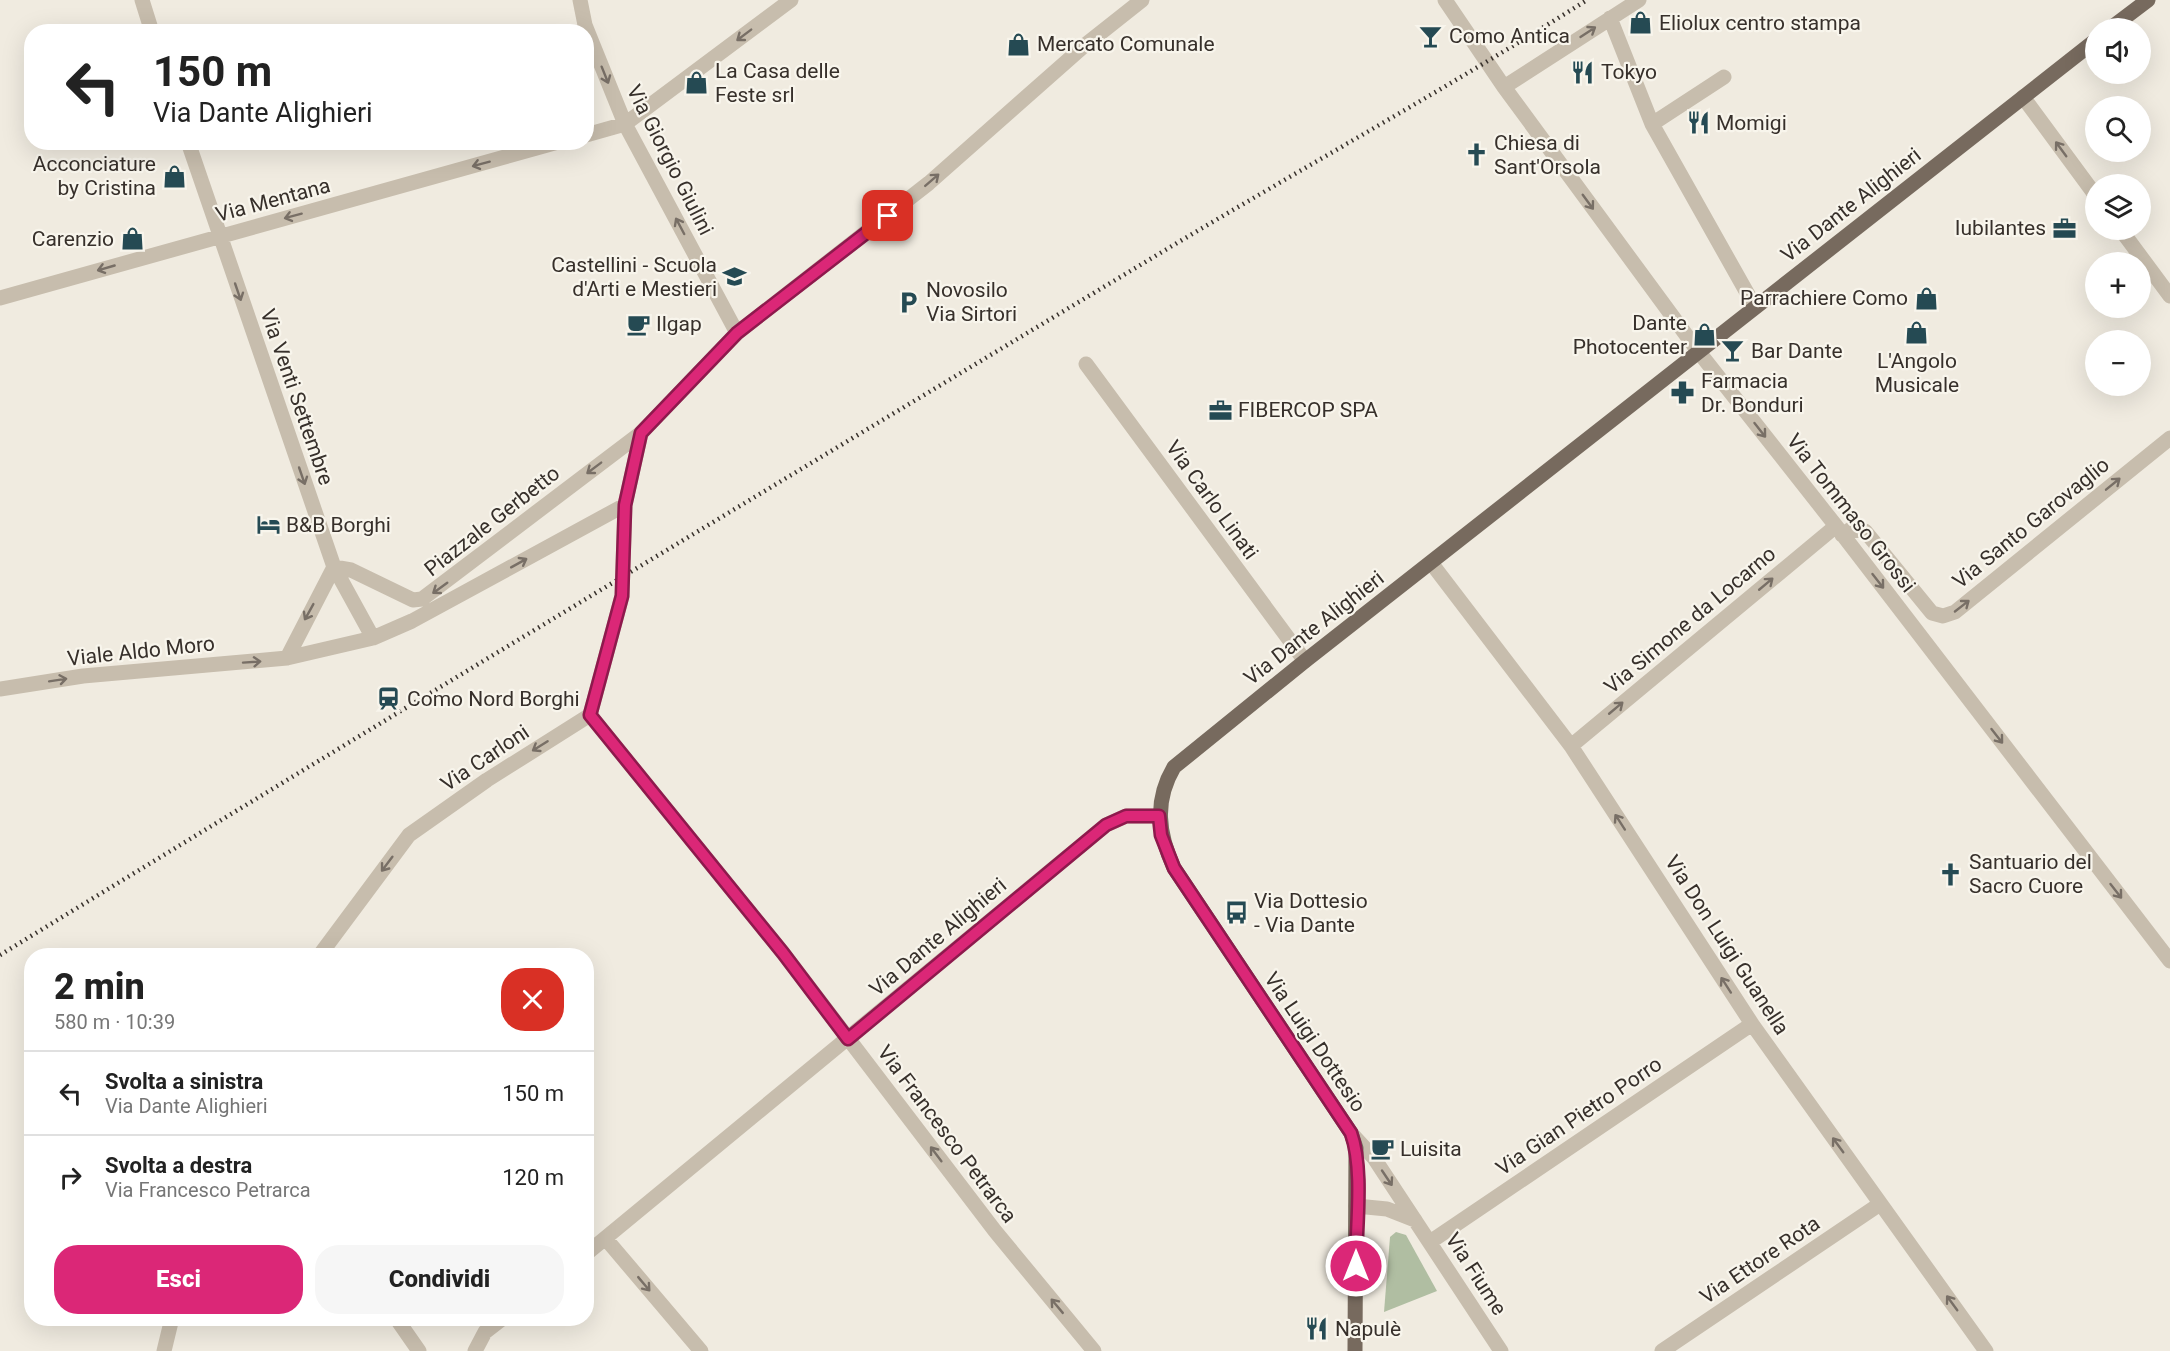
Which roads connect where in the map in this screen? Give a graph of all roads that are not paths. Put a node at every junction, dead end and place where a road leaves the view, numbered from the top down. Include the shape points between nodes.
1 (142, 0) edge
2 (580, 0) edge
3 (791, 0) edge
4 (1142, 0) edge
5 (1444, 0) edge
6 (1639, 0) edge
7 (2148, 0) edge
8 (1610, 18) junction
9 (2124, 18) edge
10 (150, 24) edge
11 (585, 24) edge
12 (594, 47) edge
13 (2085, 49) edge
14 (1724, 77) dead end
15 (1504, 87) junction
16 (2023, 97) junction
17 (625, 124) junction
18 (1652, 124) junction
19 (594, 133) edge
20 (191, 150) edge
21 (529, 150) edge
22 (2085, 181) edge
23 (219, 236) junction
24 (2128, 240) edge
25 (2170, 296) edge
26 (0, 298) edge
27 (1755, 307) junction
28 (737, 333) junction
29 (1698, 351) junction
30 (1086, 364) dead end
31 (641, 433) junction
32 (2170, 438) edge
33 (625, 505) junction
34 (1839, 531) junction
35 (1432, 564) junction
36 (334, 567) junction
37 (373, 638) junction
38 (287, 658) junction
39 (1305, 661) junction
40 (0, 689) edge
41 (590, 715) junction
42 (1571, 746) junction
43 (1159, 816) junction
44 (325, 948) edge
45 (2170, 962) edge
46 (1752, 1024) junction
47 (848, 1039) junction
48 (1351, 1133) junction
49 (1880, 1204) junction
50 (1356, 1206) junction
51 (1415, 1220) junction
52 (606, 1239) junction
53 (1430, 1242) junction
54 (594, 1248) edge
55 (170, 1326) edge
56 (402, 1326) edge
57 (493, 1326) edge
58 (164, 1351) edge
59 (419, 1351) edge
60 (475, 1351) edge
61 (701, 1351) edge
62 (1094, 1351) edge
63 (1355, 1351) edge
64 (1501, 1351) edge
65 (1662, 1351) edge
66 (1986, 1351) edge

1 - 10 street
2 -> 11 street, Via Giorgio Giulini
3 -> 17 street
28 -> 4 street via 929,183
5 - 15 street, Via Tommaso Grossi
6 - 8 street
7 - 9 main road
15 -> 8 street
8 - 18 street
12 -> 17 street, Via Giorgio Giulini
13 - 16 main road, Via Dante Alighieri
14 - 18 street
15 -> 29 street, Via Tommaso Grossi
22 -> 16 street
16 - 27 main road, Via Dante Alighieri
17 - 19 street
28 -> 17 street, Via Giorgio Giulini
18 - 27 street
20 - 23 street, Via Venti Settembre
21 -> 23 street, Via Mentana
23 -> 26 street, Via Mentana
23 -> 36 street, Via Venti Settembre
24 - 25 street
27 - 29 main road, Via Dante Alighieri
28 - 31 street
29 -> 34 street, Via Tommaso Grossi
29 - 35 main road, Via Dante Alighieri
30 - 39 street, Via Carlo Linati
31 - 33 street
31 -> 36 street, Piazzale Gerbetto via 422,599 413,600 351,570
34 -> 32 street, Via Santo Garovaglio via 1865,531 1932,613 1943,616 1954,612
37 -> 33 street, Piazzale Gerbetto via 412,621
33 - 41 street via 622,596
42 -> 34 street, Via Simone da Locarno
34 -> 45 street, Via Tommaso Grossi
35 - 39 main road, Via Dante Alighieri
35 - 42 street, Via Don Luigi Guanella
36 - 37 street
36 -> 38 street
37 - 38 street, Piazzale Gerbetto
40 -> 38 street, Viale Aldo Moro via 83,676
39 - 43 main road, Via Dante Alighieri via 1174,767 1165,783
41 -> 44 street, Via Carloni via 409,835
41 - 47 street, Via Francesco Petrarca
46 -> 42 street, Via Don Luigi Guanella
43 - 47 street, Via Dante Alighieri via 1126,816 1106,825
43 - 48 main road, Via Luigi Dottesio via 1161,835 1174,868
49 -> 46 street, Via Don Luigi Guanella
46 - 53 street, Via Gian Pietro Porro
47 - 52 street, Via Dante Alighieri
62 -> 47 street, Via Francesco Petrarca via 995,1231
48 - 50 main road, Via Luigi Dottesio via 1356,1148
48 -> 51 street, Via Fiume via 1374,1158
49 - 65 street, Via Ettore Rota
66 -> 49 street, Via Don Luigi Guanella
50 - 51 street via 1387,1209
50 - 63 main road, Via Luigi Dottesio
51 - 53 street, Via Fiume
52 - 54 street, Via Dante Alighieri
52 -> 61 street
53 - 64 street, Via Fiume
55 - 58 street
56 - 59 street
57 - 60 street

